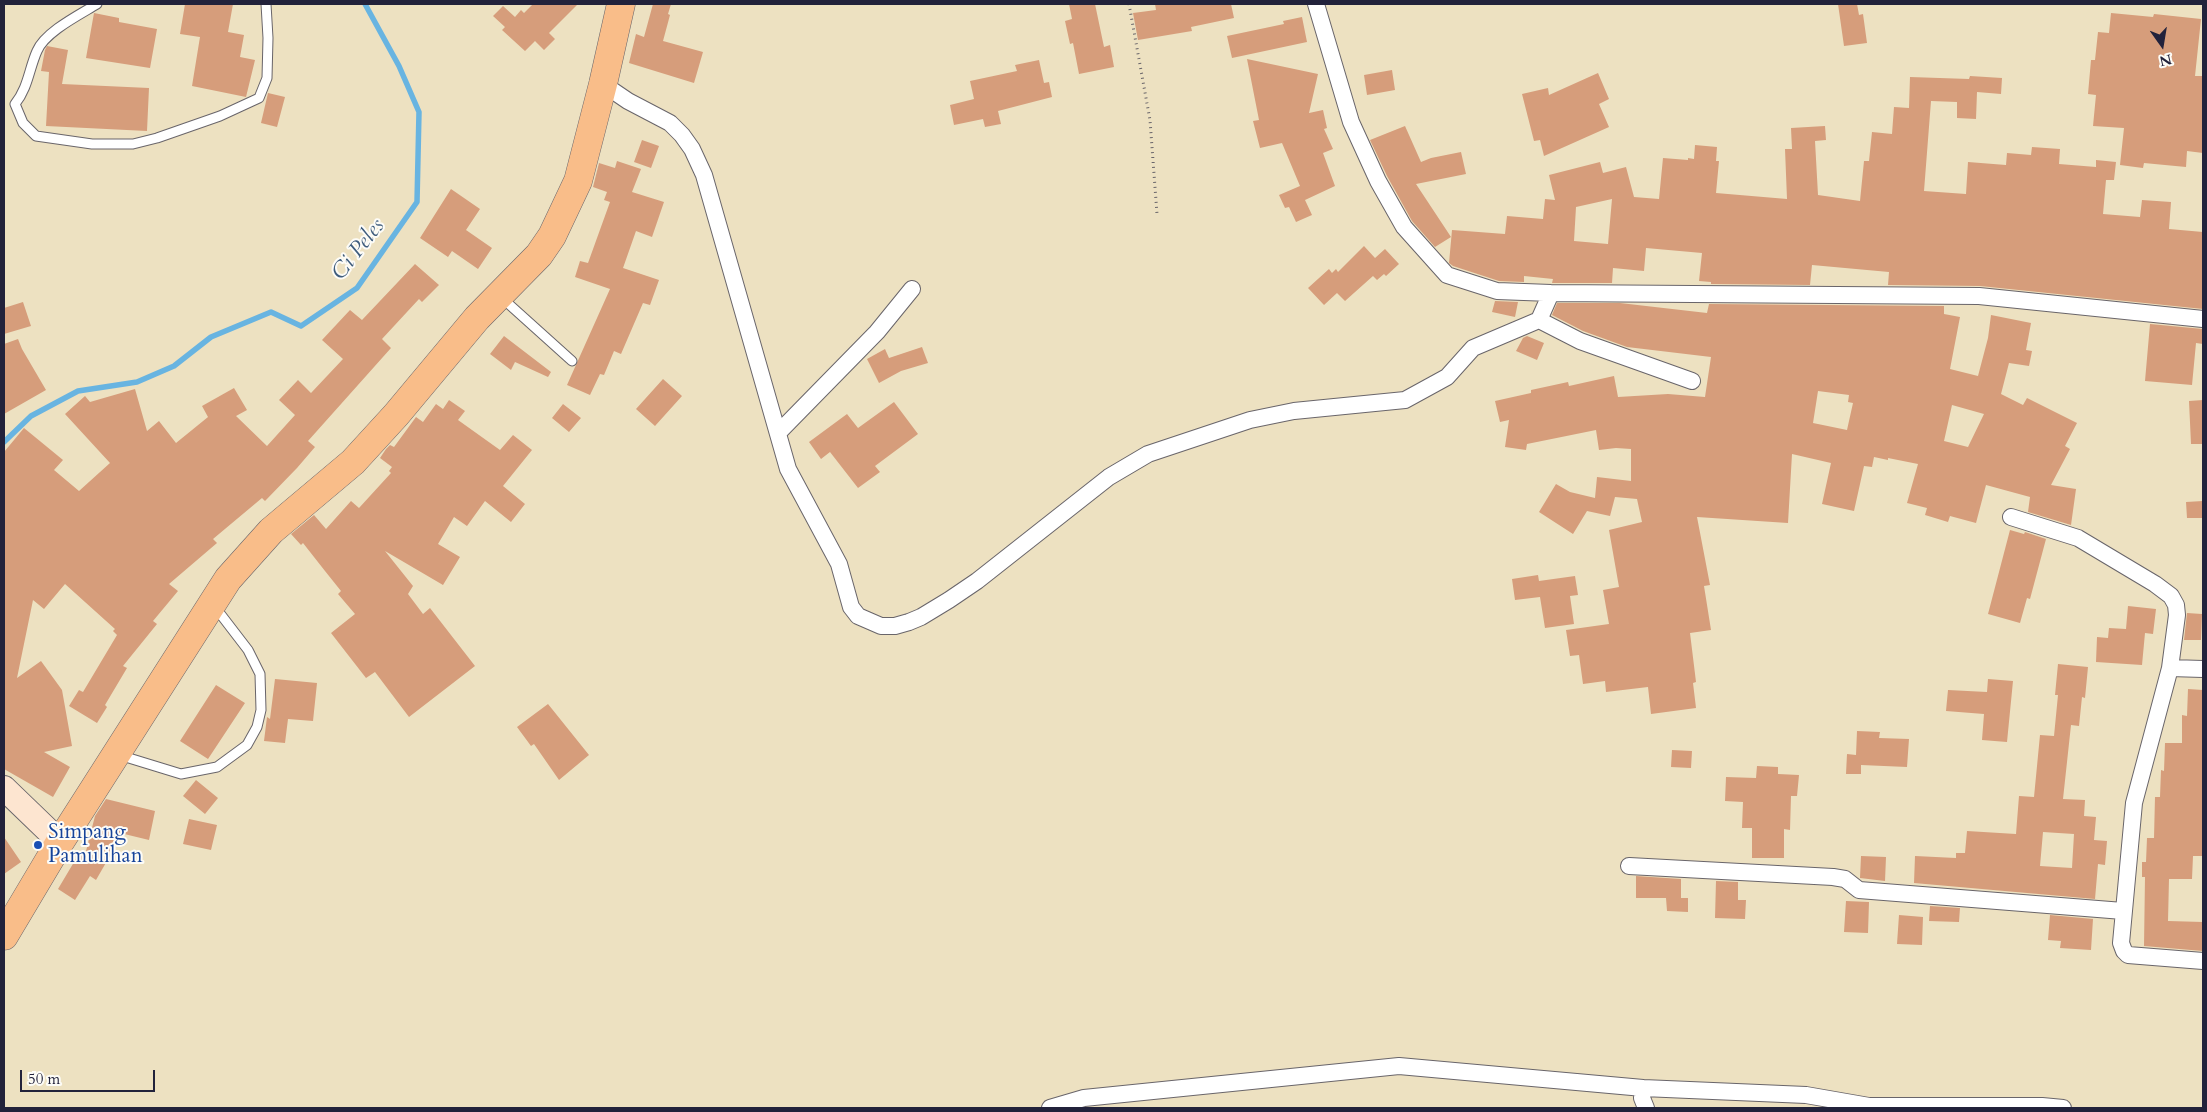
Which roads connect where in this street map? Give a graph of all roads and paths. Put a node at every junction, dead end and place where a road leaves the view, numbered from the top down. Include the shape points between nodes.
1 (97, 4) edge
2 (266, 4) edge
3 (621, 4) edge
4 (1129, 4) edge
5 (1316, 4) edge
6 (603, 84) junction
7 (4, 103) edge
8 (15, 104) junction
9 (1157, 214) dead end
10 (912, 289) dead end
11 (1551, 293) junction
12 (500, 296) junction
13 (2203, 319) edge
14 (1539, 320) junction
15 (572, 361) dead end
16 (1692, 381) dead end
17 (778, 433) junction
18 (2011, 517) dead end
19 (212, 602) junction
20 (2170, 668) junction
21 (2203, 669) edge
22 (117, 754) junction
23 (4, 788) edge
24 (60, 842) junction
25 (1628, 866) dead end
26 (2124, 911) junction
27 (4, 936) edge
28 (2203, 960) edge
29 (1643, 1088) junction
30 (1793, 1101) edge
31 (1869, 1107) edge
32 (2042, 1107) edge
33 (1050, 1108) edge
34 (1646, 1108) edge
35 (2063, 1108) edge

1 - 8 lane via 49,34 37,50 23,94
2 - 8 lane via 267,78 259,98 220,116 133,144 92,144 36,136 23,123
3 - 6 highway
4 - 9 path via 1150,120
5 - 11 street via 1351,122 1404,228 1447,274 1496,291
6 - 12 highway via 578,181 563,216 539,254
6 - 17 street via 628,102 670,123 692,149 704,175
7 - 8 lane
10 - 17 street via 878,332
11 - 13 street via 1978,296
11 - 14 street
12 - 15 lane
12 - 19 highway via 477,318 353,462 271,530
14 - 16 street via 1580,341
14 - 17 street via 1473,348 1447,377 1405,400 1294,411 1258,418 1148,454 1109,477 977,581 921,617 895,626 869,623 851,607 839,564 795,486
18 - 20 street via 2078,538 2171,596 2177,615
19 - 22 highway
19 - 22 lane via 248,650 260,674 261,710 247,746 217,767 181,774
20 - 21 street
20 - 26 street via 2134,803
22 - 24 highway
23 - 24 main road
24 - 27 highway
25 - 26 street via 1833,877 1845,879 1859,890 1867,891
26 - 28 street via 2121,943 2126,954
29 - 30 street
29 - 33 street via 1399,1066 1084,1098
29 - 34 street
30 - 31 street
31 - 32 street
32 - 35 street

